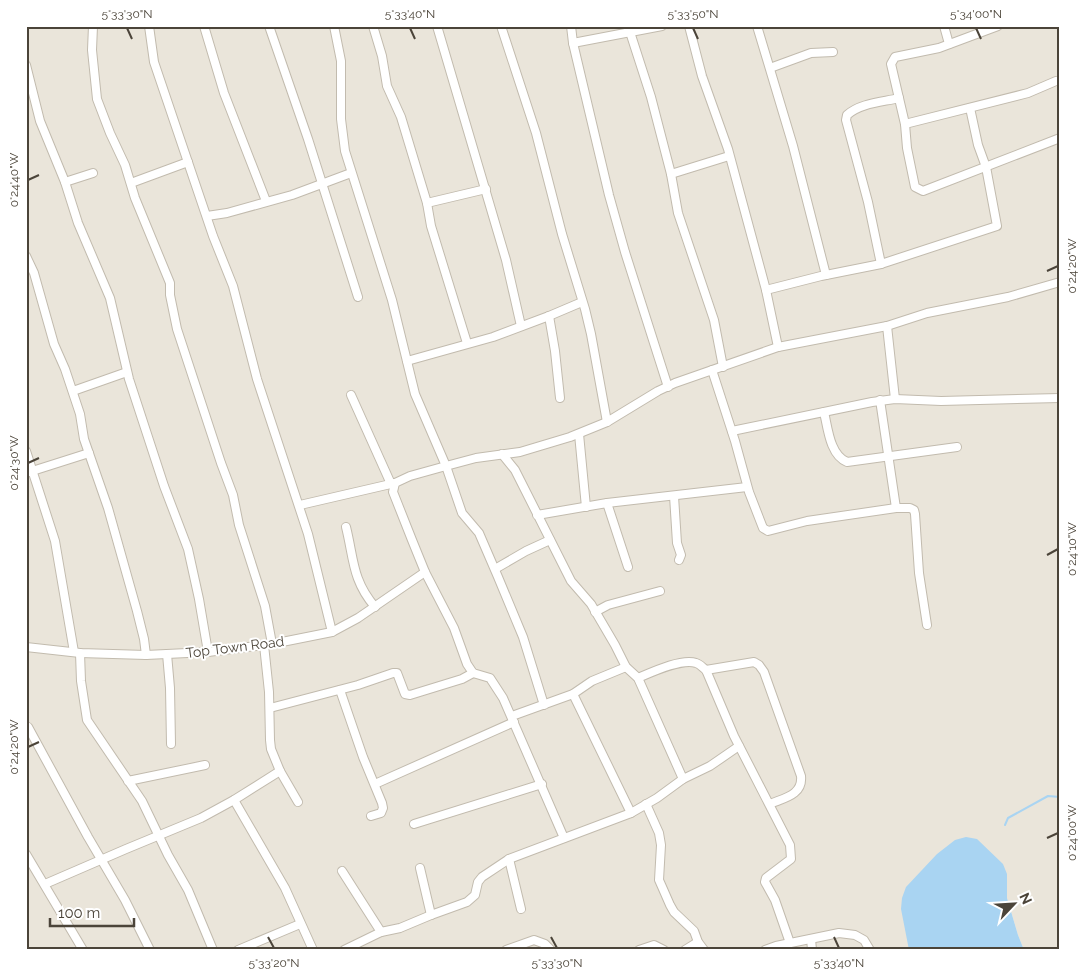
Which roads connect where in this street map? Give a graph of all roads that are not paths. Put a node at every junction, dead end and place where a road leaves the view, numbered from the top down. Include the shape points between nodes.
1 (93, 26) edge
2 (150, 26) edge
3 (204, 26) edge
4 (269, 26) edge
5 (334, 26) edge
6 (373, 26) edge
7 (437, 26) edge
8 (501, 26) edge
9 (570, 26) edge
10 (662, 26) edge
11 (689, 26) edge
12 (757, 26) edge
13 (944, 26) edge
14 (998, 26) edge
15 (630, 32) junction
16 (573, 43) junction
17 (950, 44) junction
18 (833, 52) dead end
19 (26, 65) edge
20 (770, 68) junction
21 (1056, 81) dead end
22 (899, 98) junction
23 (970, 108) junction
24 (905, 124) junction
25 (1060, 138) edge
26 (729, 156) junction
27 (188, 162) junction
28 (986, 167) junction
29 (93, 173) dead end
30 (351, 173) junction
31 (671, 174) junction
32 (64, 182) junction
33 (131, 183) junction
34 (322, 183) junction
35 (486, 189) junction
36 (266, 201) junction
37 (427, 203) junction
38 (207, 216) junction
39 (26, 256) edge
40 (881, 264) junction
41 (826, 275) junction
42 (1060, 282) edge
43 (766, 290) junction
44 (358, 297) dead end
45 (582, 302) junction
46 (549, 316) junction
47 (521, 326) junction
48 (887, 326) junction
49 (468, 343) junction
50 (778, 348) junction
51 (407, 361) junction
52 (723, 367) junction
53 (712, 370) junction
54 (127, 372) junction
55 (668, 387) junction
56 (73, 390) junction
57 (350, 395) dead end
58 (560, 398) dead end
59 (1060, 398) edge
60 (895, 399) junction
61 (880, 400) junction
62 (824, 412) junction
63 (607, 422) junction
64 (732, 431) junction
65 (579, 434) junction
66 (957, 447) dead end
67 (26, 451) edge
68 (89, 453) junction
69 (502, 454) junction
70 (889, 458) junction
71 (446, 466) junction
72 (30, 472) edge
73 (393, 483) junction
74 (747, 486) junction
75 (674, 496) junction
76 (607, 503) junction
77 (300, 505) junction
78 (586, 507) junction
79 (896, 508) junction
80 (537, 515) junction
81 (346, 527) dead end
82 (550, 540) junction
83 (680, 560) dead end
84 (628, 567) dead end
85 (494, 569) junction
86 (425, 572) junction
87 (660, 591) dead end
88 (375, 607) junction
89 (595, 612) junction
90 (927, 625) dead end
91 (332, 632) junction
92 (268, 644) junction
93 (26, 647) edge
94 (77, 652) junction
95 (208, 652) junction
96 (167, 654) junction
97 (146, 655) junction
98 (626, 667) junction
99 (706, 670) junction
100 (473, 673) junction
101 (638, 678) junction
102 (340, 690) junction
103 (573, 694) junction
104 (544, 705) junction
105 (270, 708) junction
106 (513, 719) junction
107 (28, 727) dead end
108 (171, 744) dead end
109 (739, 746) junction
110 (205, 765) dead end
111 (280, 771) junction
112 (683, 779) junction
113 (128, 780) junction
114 (376, 784) junction
115 (542, 784) junction
116 (234, 800) junction
117 (298, 802) dead end
118 (646, 804) junction
119 (770, 804) junction
120 (631, 813) junction
121 (371, 816) dead end
122 (414, 824) dead end
123 (158, 835) junction
124 (564, 838) junction
125 (27, 857) edge
126 (509, 859) junction
127 (101, 860) junction
128 (420, 868) dead end
129 (342, 871) dead end
130 (45, 884) junction
131 (521, 909) dead end
132 (430, 915) junction
133 (300, 924) junction
134 (381, 932) junction
135 (811, 939) junction
136 (698, 942) junction
137 (790, 943) junction
138 (362, 946) edge
139 (83, 950) edge
140 (150, 950) edge
141 (213, 950) edge
142 (238, 950) edge
143 (313, 950) edge
144 (344, 950) edge
145 (506, 950) edge
146 (551, 950) edge
147 (639, 950) edge
148 (664, 950) edge
149 (685, 950) edge
150 (704, 950) edge
151 (765, 950) edge
152 (812, 950) edge
153 (870, 950) edge

1 - 33 street via 97,98
2 - 27 street via 154,62
3 - 36 street via 219,78
4 - 34 street
5 - 30 street via 341,61 342,133
6 - 37 street via 387,86 401,117
7 - 35 street
8 - 45 street via 536,133
9 - 16 street
10 - 15 street
11 - 26 street
12 - 20 street
13 - 17 street
14 - 17 street
15 - 16 street
15 - 31 street
16 - 55 street via 609,195
17 - 22 street via 893,60 891,64
18 - 20 street via 811,53
19 - 32 street via 40,121
20 - 41 street
21 - 23 street via 1028,93
22 - 24 street
22 - 40 street via 863,106 850,112 846,120
23 - 24 street
23 - 28 street
24 - 28 street via 914,184 919,190
25 - 28 street
26 - 31 street
26 - 43 street
27 - 33 street
27 - 38 street
28 - 40 street via 997,226
29 - 32 street
30 - 34 street
30 - 51 street via 392,300
31 - 52 street via 678,213 714,320
32 - 54 street via 110,298
33 - 92 street via 170,283 177,329 233,495 239,525 265,606
34 - 36 street
34 - 44 street
35 - 37 street
35 - 47 street
36 - 38 street
37 - 49 street via 431,226
38 - 77 street via 233,286 257,379
39 - 56 street via 54,344
40 - 41 street
41 - 43 street
42 - 48 street via 1008,297 926,313
43 - 50 street
45 - 46 street
45 - 63 street
46 - 47 street
46 - 58 street
47 - 49 street
48 - 50 street
48 - 60 street
49 - 51 street
50 - 52 street
51 - 71 street via 416,394
52 - 53 street
53 - 55 street
53 - 64 street
54 - 56 street
54 - 95 street via 188,549
55 - 63 street
56 - 68 street
57 - 73 street
59 - 60 street
60 - 61 street
61 - 62 street
61 - 70 street
62 - 64 street
62 - 70 street via 836,454 842,460 855,462
63 - 65 street
64 - 74 street
65 - 69 street via 520,452
65 - 78 street
66 - 70 street
67 - 72 street
68 - 72 street
68 - 97 street via 114,527
69 - 71 street
69 - 80 street via 515,470
70 - 79 street
71 - 73 street
71 - 85 street via 462,513 478,533
72 - 94 street via 51,526
73 - 77 street
73 - 86 street via 393,492
74 - 75 street
74 - 79 street via 760,523 768,531 807,521
75 - 76 street
75 - 83 street
76 - 78 street
76 - 84 street
77 - 91 street
78 - 80 street
79 - 90 street via 914,510
80 - 82 street
81 - 88 street via 354,569
82 - 85 street
82 - 89 street via 571,581
85 - 104 street via 523,637
86 - 88 street, Top Town Road
86 - 100 street
87 - 89 street via 613,603
88 - 91 street, Top Town Road
89 - 98 street
91 - 92 street, Top Town Road
92 - 95 street, Top Town Road
92 - 105 street
93 - 94 street, Top Town Road
94 - 97 street, Top Town Road
94 - 113 street via 87,720
95 - 96 street, Top Town Road
96 - 97 street, Top Town Road
96 - 108 street
98 - 101 street
98 - 103 street via 592,681
99 - 101 street via 687,661
99 - 109 street
99 - 119 street via 754,662 764,672 802,784 797,792
100 - 102 street via 410,695 405,694 398,673
100 - 106 street via 490,678
101 - 112 street
102 - 105 street
102 - 114 street
103 - 104 street
103 - 120 street
104 - 106 street
105 - 111 street via 271,749
106 - 114 street
106 - 115 street
107 - 127 street
109 - 112 street via 710,766
109 - 119 street
110 - 113 street
111 - 116 street
111 - 117 street
112 - 118 street
113 - 123 street
114 - 121 street via 383,808 381,813
115 - 122 street
115 - 124 street
116 - 123 street via 201,818
116 - 133 street via 285,888
118 - 120 street
118 - 136 street via 660,839 659,880 674,912 694,931
119 - 137 street via 787,836 792,854 791,859 765,882
120 - 124 street
123 - 127 street
123 - 141 street via 188,890
124 - 126 street
125 - 130 street
126 - 131 street
126 - 132 street via 482,877 475,894 467,902
127 - 130 street
127 - 140 street
128 - 132 street
129 - 134 street
130 - 139 street
132 - 134 street
133 - 142 street
133 - 143 street
134 - 138 street
135 - 137 street
135 - 152 street
135 - 153 street via 845,933 864,940
136 - 149 street
136 - 150 street
137 - 151 street
138 - 144 street
145 - 146 street via 534,940
147 - 148 street via 654,945

